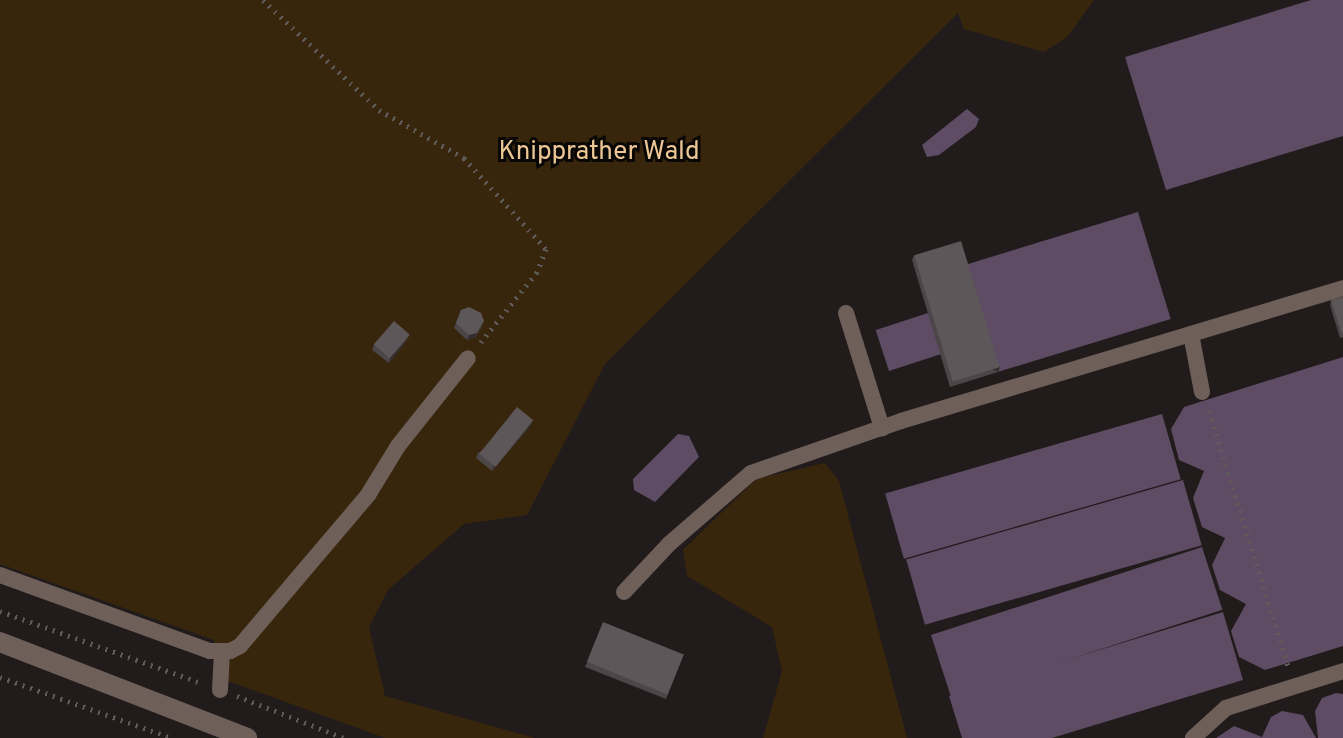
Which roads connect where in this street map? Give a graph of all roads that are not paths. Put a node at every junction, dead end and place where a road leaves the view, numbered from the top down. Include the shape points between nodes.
1 (1343, 288) edge
2 (846, 313) dead end
3 (1191, 334) junction
4 (468, 358) road end
5 (1204, 394) road end
6 (882, 428) junction
7 (0, 575) edge
8 (624, 592) dead end
9 (0, 642) edge
10 (222, 652) junction
11 (1343, 671) edge
12 (220, 690) road end
13 (247, 738) edge
14 (1193, 738) edge

1 - 3 lane
2 - 6 lane
3 - 5 lane
3 - 6 lane
4 - 10 lane via 398,446 368,495 240,646
6 - 8 lane via 751,473 669,544
7 - 10 lane
9 - 13 street
10 - 12 lane
11 - 14 lane via 1226,708

